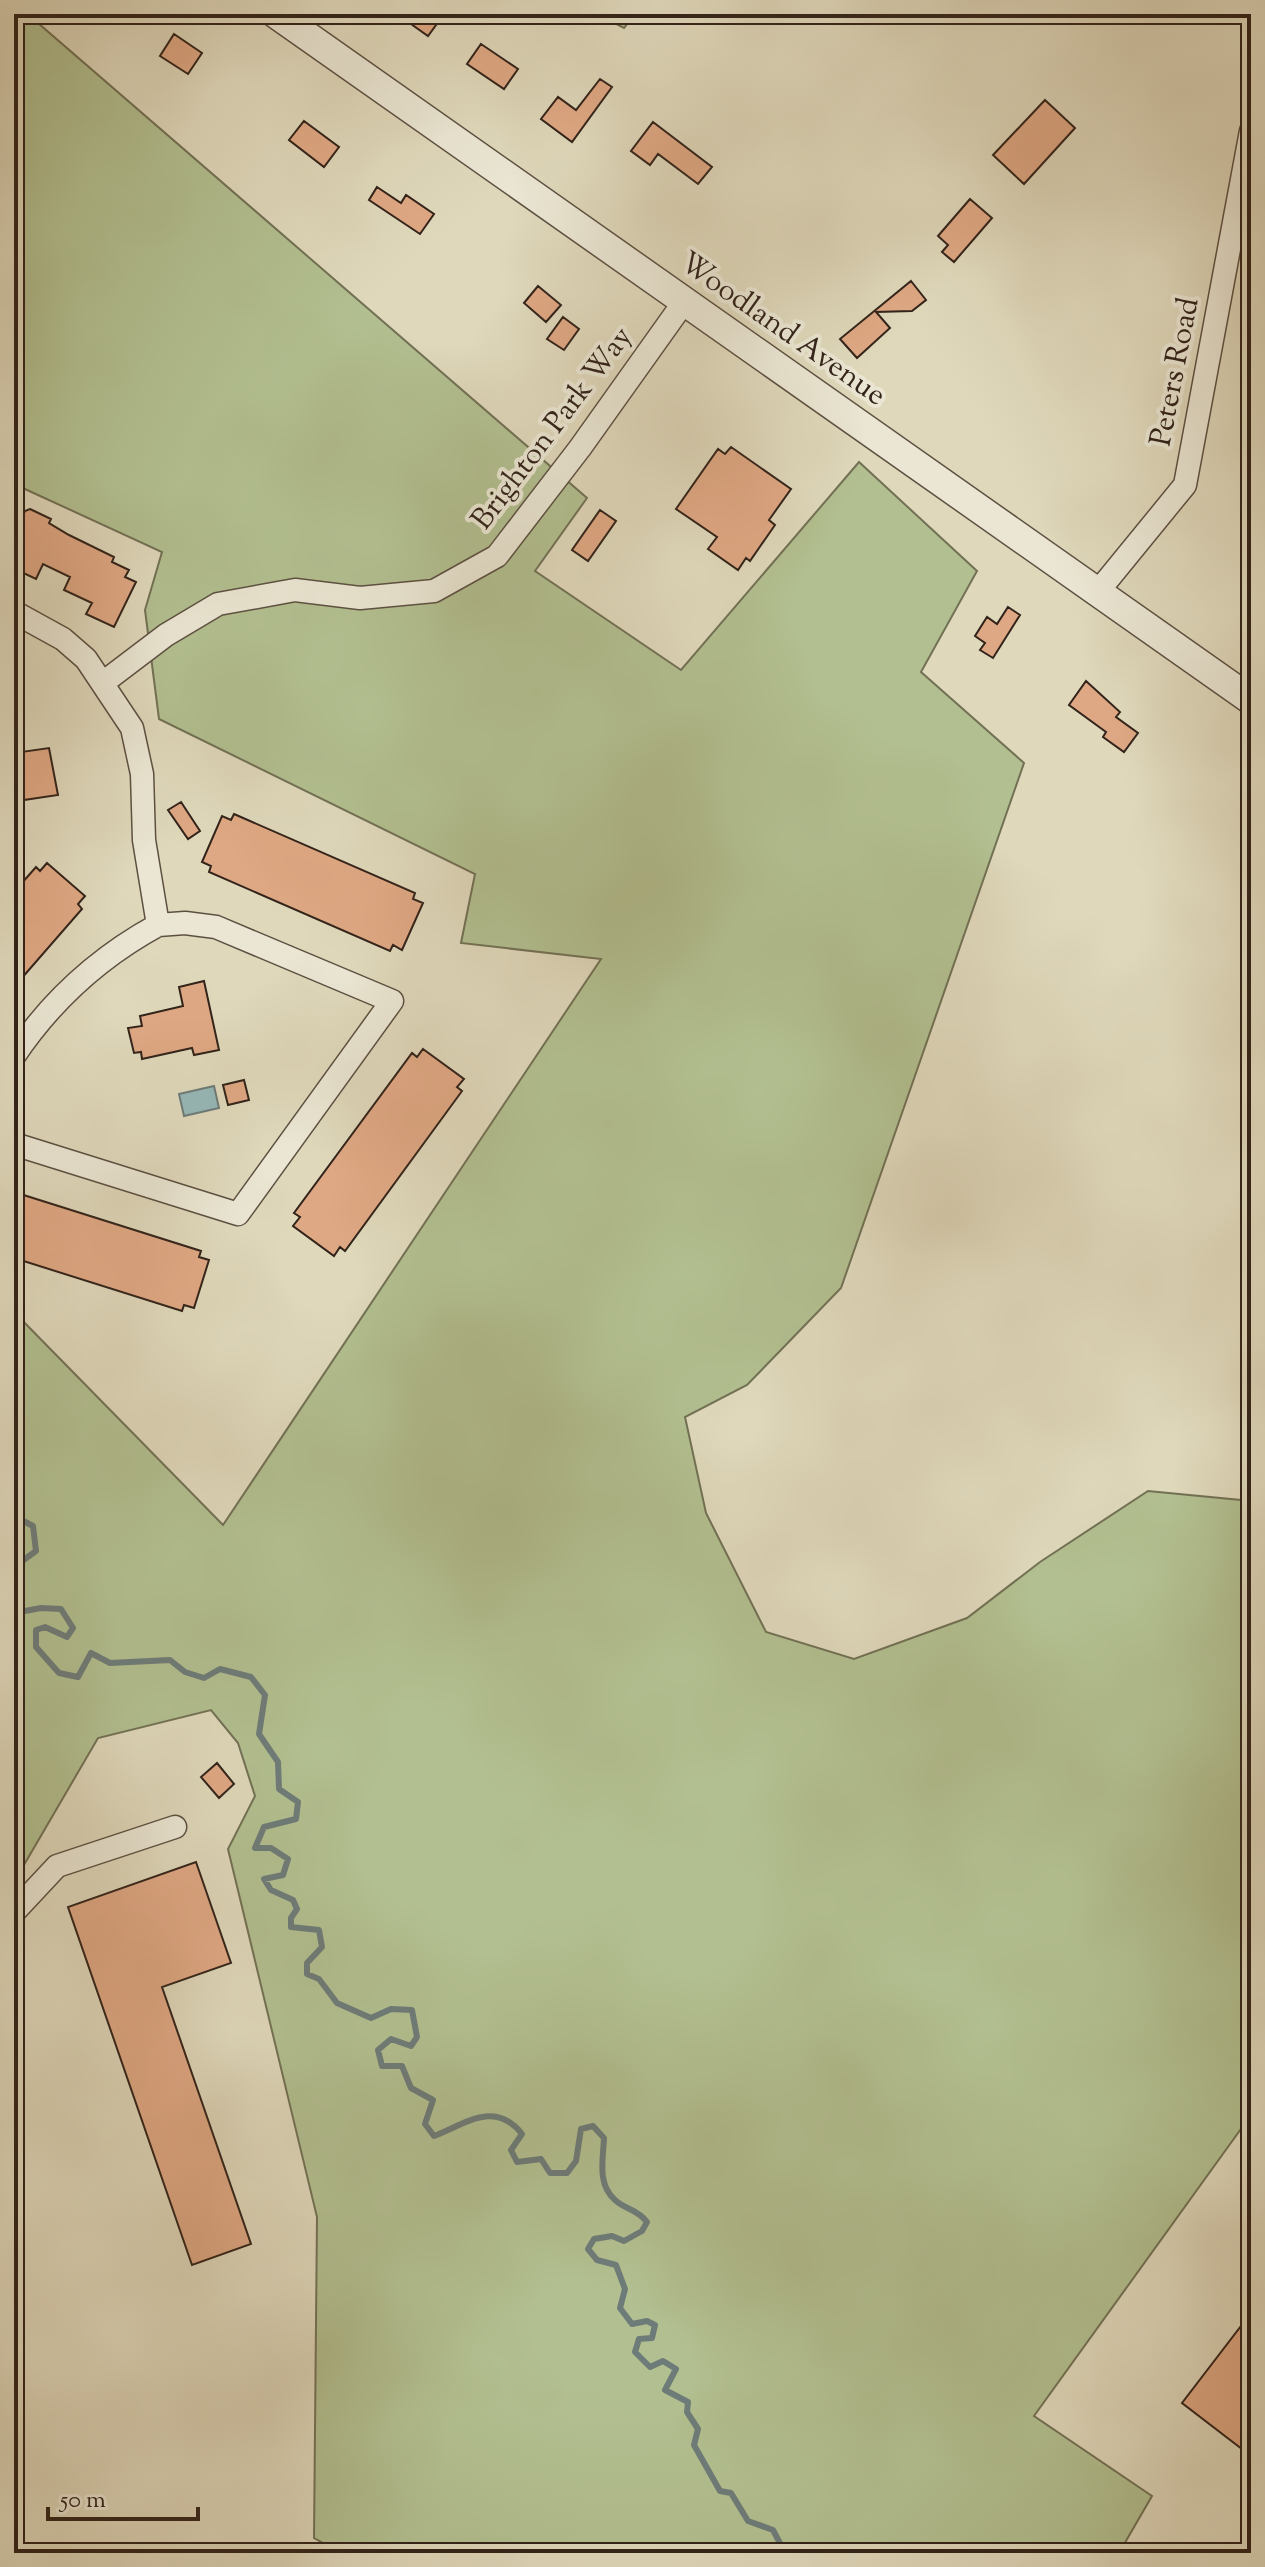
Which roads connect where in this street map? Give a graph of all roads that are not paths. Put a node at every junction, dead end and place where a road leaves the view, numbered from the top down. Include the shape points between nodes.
1 (276, 14) edge
2 (1251, 131) edge
3 (684, 302) junction
4 (1096, 594) junction
5 (14, 612) edge
6 (104, 682) junction
7 (1251, 700) edge
8 (158, 925) junction
9 (14, 1056) edge
10 (14, 1144) edge
11 (175, 1827) dead end
12 (14, 1912) edge

1 - 3 street, Woodland Avenue
2 - 4 street, Peters Road via 1185,485
3 - 4 street, Woodland Avenue
3 - 6 street, Brighton Park Way via 497,556 434,591 360,598 295,590 218,604
4 - 7 street, Woodland Avenue
5 - 6 street via 63,639
6 - 8 street via 132,728
8 - 9 street via 88,971
8 - 10 street via 216,927 392,1001 238,1214
11 - 12 street via 57,1866

